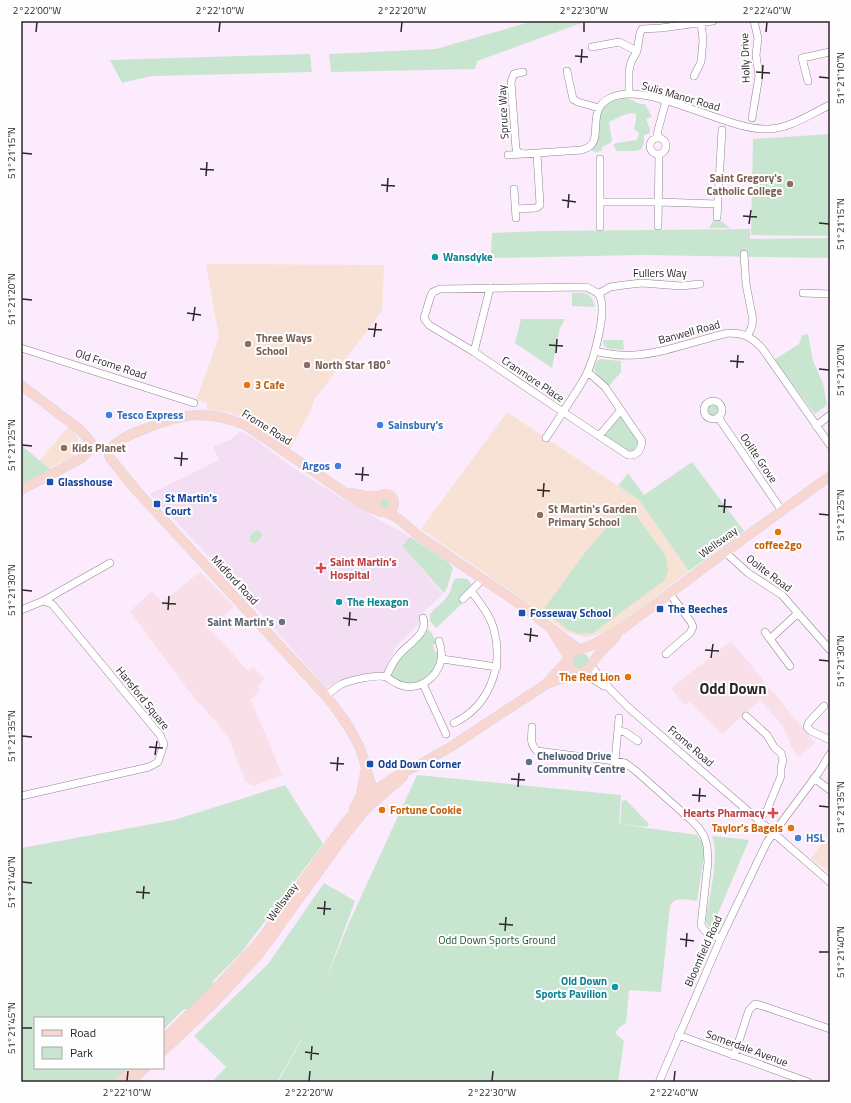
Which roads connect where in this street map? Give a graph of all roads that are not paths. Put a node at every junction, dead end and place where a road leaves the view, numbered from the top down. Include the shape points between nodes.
1 (712, 21) edge
2 (754, 21) edge
3 (701, 22) edge
4 (592, 47) dead end
5 (637, 51) junction
6 (830, 52) edge
7 (568, 71) dead end
8 (524, 72) dead end
9 (694, 76) dead end
10 (808, 80) dead end
11 (629, 94) junction
12 (666, 101) junction
13 (830, 105) edge
14 (599, 108) junction
15 (752, 118) dead end
16 (722, 130) dead end
17 (657, 138) junction
18 (524, 154) junction
19 (537, 154) junction
20 (658, 154) junction
21 (508, 155) dead end
22 (600, 159) dead end
23 (514, 189) dead end
24 (601, 202) junction
25 (658, 202) junction
26 (717, 204) junction
27 (516, 209) junction
28 (717, 217) dead end
29 (516, 218) dead end
30 (658, 226) dead end
31 (600, 227) dead end
32 (744, 254) dead end
33 (700, 284) dead end
34 (490, 288) junction
35 (803, 293) dead end
36 (598, 294) junction
37 (830, 294) edge
38 (747, 336) junction
39 (21, 348) edge
40 (595, 351) junction
41 (474, 352) junction
42 (588, 372) junction
43 (21, 384) edge
44 (194, 403) dead end
45 (621, 410) junction
46 (563, 412) junction
47 (830, 415) edge
48 (718, 417) dead end
49 (816, 426) junction
50 (599, 436) junction
51 (546, 438) dead end
52 (830, 445) edge
53 (92, 448) junction
54 (108, 451) junction
55 (830, 476) edge
56 (342, 489) junction
57 (21, 490) edge
58 (379, 496) junction
59 (394, 503) junction
60 (782, 511) junction
61 (383, 512) junction
62 (415, 532) junction
63 (725, 552) junction
64 (110, 563) dead end
65 (478, 584) dead end
66 (471, 590) junction
67 (670, 594) junction
68 (463, 599) dead end
69 (43, 601) junction
70 (21, 610) edge
71 (798, 613) junction
72 (423, 618) dead end
73 (550, 628) junction
74 (622, 629) junction
75 (764, 632) dead end
76 (770, 639) junction
77 (439, 642) dead end
78 (580, 649) junction
79 (830, 650) edge
80 (666, 654) dead end
81 (442, 659) junction
82 (568, 659) junction
83 (592, 664) junction
84 (790, 666) dead end
85 (496, 667) junction
86 (581, 673) junction
87 (386, 677) junction
88 (423, 684) junction
89 (545, 685) junction
90 (610, 689) junction
91 (326, 696) junction
92 (824, 706) dead end
93 (746, 716) dead end
94 (619, 718) dead end
95 (454, 723) dead end
96 (532, 727) dead end
97 (618, 731) junction
98 (446, 734) dead end
99 (830, 740) edge
100 (638, 741) dead end
101 (830, 754) edge
102 (615, 761) junction
103 (366, 768) junction
104 (814, 778) junction
105 (830, 790) edge
106 (377, 794) junction
107 (21, 796) edge
108 (758, 820) junction
109 (345, 823) junction
110 (773, 832) junction
111 (830, 882) edge
112 (721, 938) junction
113 (221, 989) junction
114 (830, 1029) edge
115 (678, 1035) junction
116 (164, 1039) edge
117 (164, 1050) edge
118 (734, 1056) junction
119 (133, 1069) edge
120 (145, 1069) edge
121 (120, 1082) edge
122 (131, 1082) edge
123 (659, 1082) edge
124 (808, 1082) edge

1 - 3 street
2 - 15 street, Holly Drive via 758,38 756,55 759,76
3 - 5 street via 642,29
3 - 9 street via 701,62
4 - 5 street via 619,42
5 - 11 street via 629,71
6 - 10 street via 802,58
7 - 14 street via 573,99
8 - 18 street, Spruce Way via 514,74 511,82 516,149
11 - 12 street, Sulis Manor Road
11 - 14 street, Sulis Manor Road via 610,98
12 - 13 street, Sulis Manor Road via 742,126 767,130 782,128
12 - 17 street
14 - 19 street via 594,139 590,146 582,150
16 - 26 street
17 - 20 street via 651,146
17 - 20 street via 662,139 666,145 663,152
18 - 19 street
18 - 21 street
19 - 27 street via 540,205 536,208
20 - 25 street
22 - 24 street
23 - 27 street
24 - 25 street
24 - 31 street
25 - 26 street
25 - 30 street
26 - 28 street
27 - 29 street
32 - 38 street via 746,284 753,320
33 - 36 street, Fullers Way via 682,286 642,283 610,287
34 - 36 street, Cranmore Place via 586,287
34 - 41 street
34 - 41 street, Cranmore Place via 436,290 431,295 424,315 429,325
35 - 37 street
36 - 40 street, Cranmore Place via 601,300 600,328
38 - 40 street, Banwell Road via 728,333 634,355
38 - 49 street via 762,348
39 - 44 street, Old Frome Road
40 - 42 street, Cranmore Place
41 - 46 street, Cranmore Place
42 - 45 street via 605,387
42 - 46 street, Cranmore Place
43 - 53 main road via 79,429 91,442
45 - 50 street
45 - 50 street via 642,441 637,454 628,456
46 - 50 street
46 - 51 street
47 - 49 street
48 - 60 street, Oolite Grove
49 - 52 street
53 - 54 main road
53 - 57 main road via 80,460
54 - 56 main road, Frome Road via 122,439 164,421 184,416 219,416 252,429
54 - 91 main road, Midford Road via 114,463 136,490
55 - 60 main road, Wellsway
56 - 58 main road, Frome Road via 361,496
56 - 61 main road, Frome Road via 360,503
58 - 59 main road, Frome Road via 390,496
58 - 61 main road via 376,506
59 - 61 main road via 392,509
59 - 62 main road, Frome Road
60 - 63 main road, Wellsway
61 - 62 main road, Frome Road via 397,517
62 - 73 main road, Frome Road
63 - 67 main road, Wellsway
63 - 71 street, Oolite Road via 748,573 782,595
64 - 69 street
65 - 66 street
66 - 68 street
66 - 85 street via 494,629 498,648
67 - 74 main road, Wellsway
67 - 80 street via 693,627 690,633
69 - 70 street
69 - 107 street, Hansford Square via 52,604 160,735 164,744 158,762 149,767
71 - 76 street
71 - 79 street, Oolite Road
72 - 87 street via 425,624 422,632 400,653
73 - 78 main road, Frome Road
73 - 82 main road, Frome Road
74 - 78 main road, Wellsway
74 - 83 main road, Wellsway
75 - 76 street
76 - 84 street
77 - 81 street
78 - 82 main road, Wellsway via 573,652
78 - 83 main road via 589,652
81 - 85 street
81 - 88 street via 437,672
82 - 86 main road via 570,668
82 - 89 main road, Wellsway
83 - 86 main road, Wellsway via 587,671
83 - 90 street, Frome Road
85 - 95 street via 493,680 480,703 472,712
86 - 89 main road, Wellsway
86 - 90 street, Frome Road
87 - 88 street via 400,685
87 - 91 street via 350,681 341,684
88 - 98 street
89 - 106 main road, Wellsway
90 - 108 street, Frome Road
91 - 103 main road, Midford Road via 352,732
92 - 99 street via 807,727 810,731
93 - 108 street via 767,735 781,753 783,760 781,776 766,810
94 - 97 street
96 - 102 street via 531,744 537,751
97 - 100 street via 625,732
97 - 102 street
101 - 104 street, Bloomfield Road
102 - 112 street via 625,763 636,771 691,820 704,836 708,862 701,925 707,933
103 - 106 main road, Midford Road via 370,785
103 - 109 main road via 361,795
104 - 105 street
104 - 110 street, Bloomfield Road
106 - 109 main road, Wellsway
106 - 113 main road, Wellsway via 259,954
108 - 110 street, Frome Road
109 - 113 main road, Wellsway
110 - 111 street, Frome Road
110 - 112 street, Bloomfield Road
112 - 115 street, Bloomfield Road
113 - 116 main road, Wellsway
113 - 117 main road, Wellsway
114 - 118 street via 755,1004 749,1010
115 - 118 street, Somerdale Avenue
115 - 123 street, Bloomfield Road
118 - 124 street, Somerdale Avenue
119 - 121 main road
120 - 122 main road

